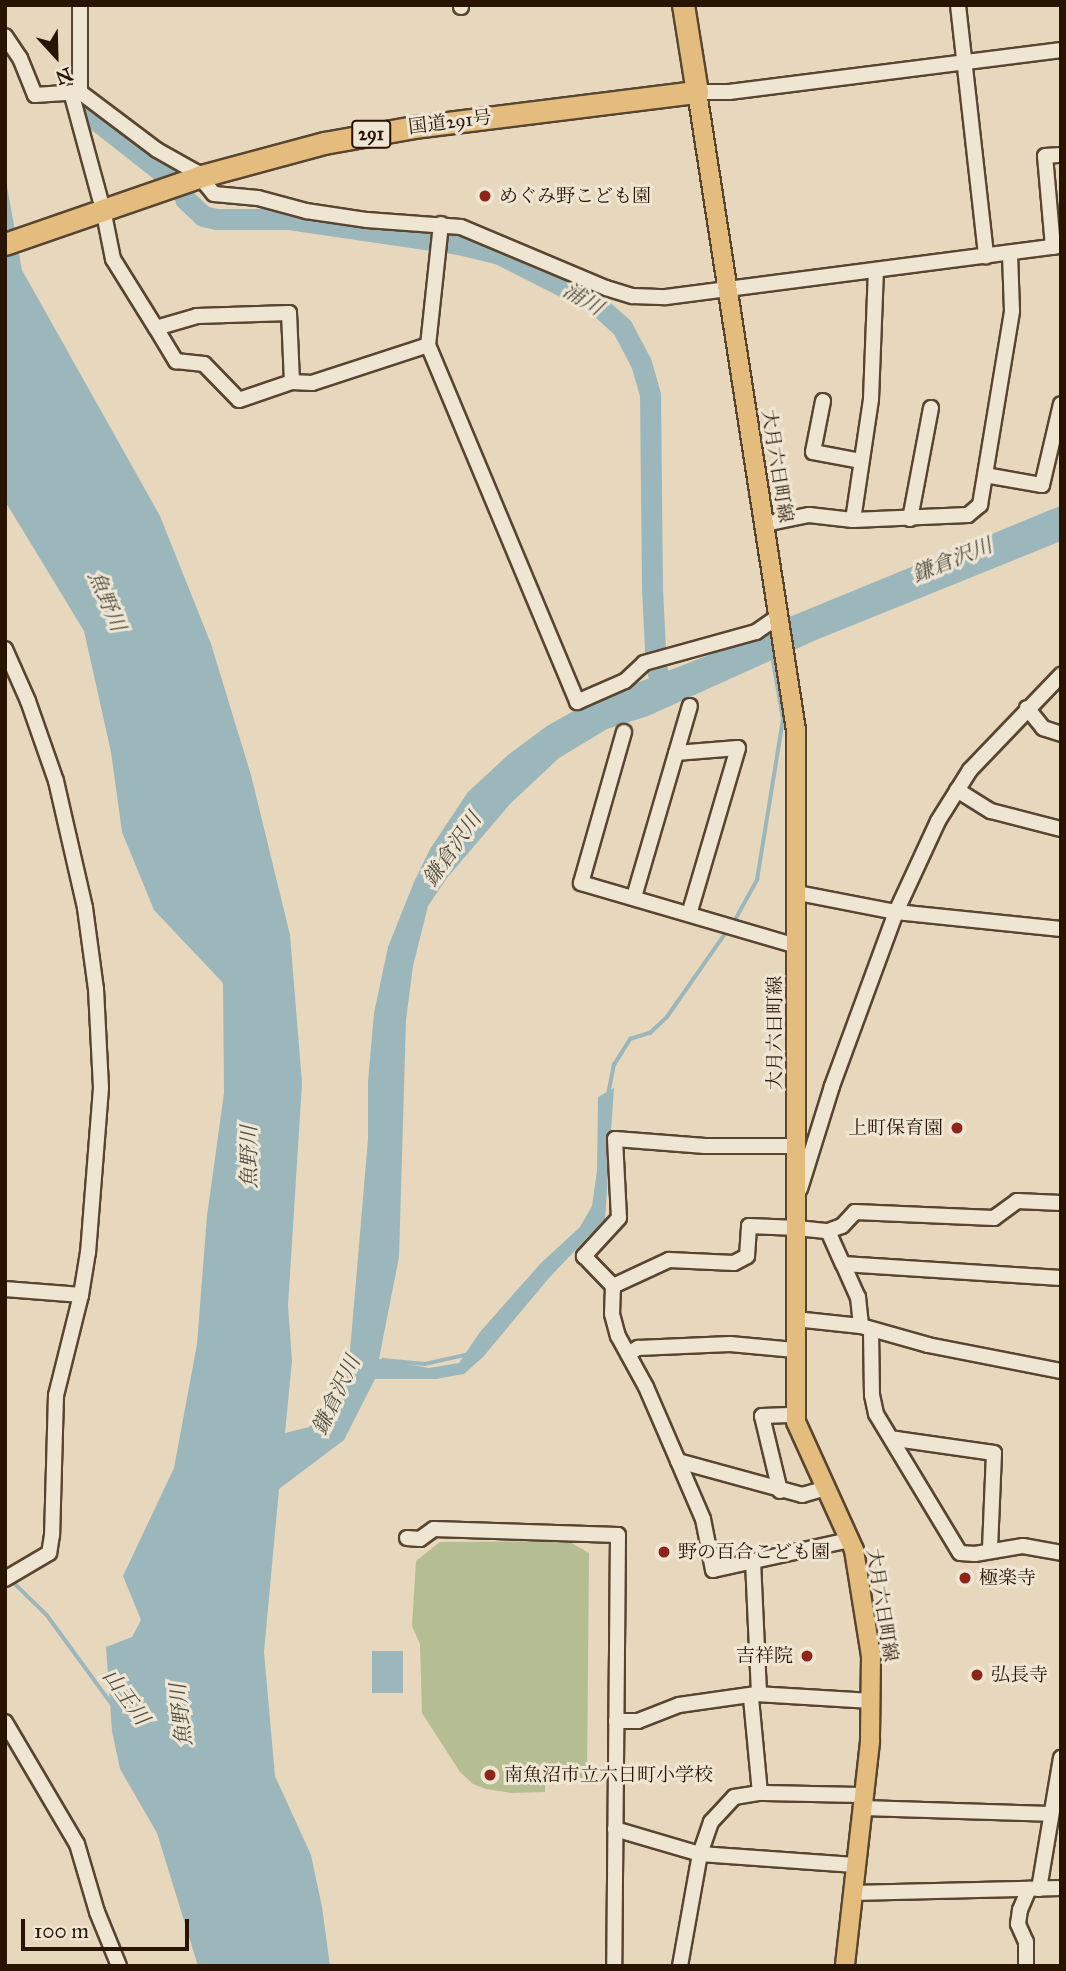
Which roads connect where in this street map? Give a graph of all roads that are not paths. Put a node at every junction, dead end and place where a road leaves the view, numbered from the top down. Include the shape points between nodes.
1 (80, 5) edge
2 (683, 5) edge
3 (958, 5) edge
4 (5, 36) edge
5 (1061, 50) edge
6 (965, 61) junction
7 (75, 92) junction
8 (697, 92) junction
9 (1061, 155) edge
10 (198, 177) junction
11 (100, 199) dead end
12 (104, 219) dead end
13 (441, 224) junction
14 (5, 244) edge
15 (1057, 246) edge
16 (1010, 253) junction
17 (986, 256) junction
18 (876, 270) junction
19 (727, 289) junction
20 (156, 328) junction
21 (428, 345) junction
22 (292, 382) junction
23 (824, 401) dead end
24 (1061, 404) edge
25 (931, 408) dead end
26 (860, 461) junction
27 (985, 475) junction
28 (910, 519) junction
29 (853, 520) junction
30 (765, 524) junction
31 (779, 617) junction
32 (5, 649) edge
33 (1061, 676) edge
34 (690, 706) dead end
35 (1027, 708) junction
36 (624, 732) dead end
37 (1061, 734) edge
38 (676, 753) junction
39 (957, 790) junction
40 (1061, 828) edge
41 (798, 893) junction
42 (634, 897) junction
43 (896, 912) junction
44 (689, 914) junction
45 (1061, 929) edge
46 (797, 946) junction
47 (795, 1146) junction
48 (1061, 1203) edge
49 (796, 1204) junction
50 (797, 1228) junction
51 (828, 1231) junction
52 (843, 1264) junction
53 (1061, 1278) edge
54 (613, 1286) junction
55 (5, 1289) edge
56 (81, 1295) junction
57 (795, 1319) junction
58 (866, 1328) junction
59 (795, 1350) junction
60 (628, 1354) junction
61 (1061, 1371) edge
62 (796, 1415) junction
63 (893, 1441) junction
64 (678, 1461) junction
65 (826, 1488) junction
66 (780, 1491) junction
67 (407, 1538) dead end
68 (850, 1540) junction
69 (990, 1550) junction
70 (1061, 1553) edge
71 (753, 1561) junction
72 (5, 1579) edge
73 (756, 1694) junction
74 (872, 1702) junction
75 (616, 1721) junction
76 (5, 1722) edge
77 (1061, 1758) edge
78 (760, 1793) junction
79 (863, 1802) junction
80 (1050, 1814) junction
81 (615, 1829) junction
82 (1053, 1840) edge
83 (701, 1854) junction
84 (855, 1865) junction
85 (1061, 1888) edge
86 (1034, 1889) junction
87 (852, 1893) junction
88 (119, 1966) edge
89 (614, 1966) edge
90 (680, 1966) edge
91 (845, 1966) edge
92 (1026, 1966) edge

1 - 7 street
2 - 8 highway
3 - 6 street
4 - 7 street via 35,95
5 - 6 street
6 - 8 street via 729,92
6 - 17 street
7 - 10 street via 157,150 197,172
7 - 11 street
8 - 10 highway, 国道291号 / 291 via 374,133
8 - 19 main road, 大月六日町線
9 - 15 street via 1045,156
10 - 13 street via 214,194 367,220
10 - 14 highway, 国道291号 / 291
12 - 20 street via 113,258
13 - 19 street via 490,237 633,296 666,298
13 - 21 street
15 - 16 street
16 - 17 street
16 - 27 street via 1012,311
17 - 18 street
18 - 19 street
18 - 26 street via 871,399
19 - 30 main road, 大月六日町線
20 - 22 street via 176,361 204,364 239,400
20 - 22 street via 197,316 289,313
21 - 22 street via 312,383
21 - 31 street via 577,702 625,681 644,663 755,632
23 - 26 street via 813,452
24 - 27 street via 1042,485
25 - 28 street
26 - 29 street
27 - 28 street via 980,505 968,515
28 - 29 street
29 - 30 street via 809,515
30 - 31 main road, 大月六日町線
31 - 41 main road, 大月六日町線 via 796,743
32 - 56 street via 56,781 85,908 96,989 101,1088
33 - 35 street
34 - 38 street
35 - 37 street via 1043,728
35 - 39 street
36 - 42 street via 581,883
38 - 42 street
38 - 44 street via 738,748
39 - 40 street via 991,811
39 - 43 street
41 - 43 street
41 - 46 main road, 大月六日町線
42 - 44 street
43 - 45 street
43 - 49 street via 809,1154
44 - 46 street
46 - 47 main road, 大月六日町線
47 - 49 main road, 大月六日町線
47 - 54 street via 615,1139 619,1218 584,1256
48 - 51 street via 1017,1201 994,1218 856,1212 842,1226
49 - 50 main road, 大月六日町線
50 - 51 street
50 - 54 street via 749,1226 747,1256 734,1263 669,1260
50 - 57 main road, 大月六日町線
51 - 52 street
52 - 53 street
52 - 58 street
54 - 60 street via 612,1314
55 - 56 street
56 - 72 street via 56,1395 49,1553
57 - 58 street
57 - 59 main road, 大月六日町線
58 - 61 street
58 - 63 street via 876,1414
59 - 60 street via 730,1343 638,1348
59 - 62 main road, 大月六日町線
60 - 64 street
62 - 65 main road, 大月六日町線 via 800,1436
62 - 66 street via 762,1416
63 - 69 street via 960,1553
63 - 69 street via 994,1452
64 - 66 street
64 - 71 street via 703,1519 713,1570
65 - 66 street via 802,1495
65 - 68 main road, 大月六日町線
67 - 75 street via 420,1539 434,1529 618,1535
68 - 71 street
68 - 74 main road, 大月六日町線 via 872,1656
69 - 70 street via 1023,1546
71 - 73 street
73 - 74 street
73 - 75 street via 679,1705 638,1721
73 - 78 street via 751,1698
74 - 79 main road, 大月六日町線
75 - 81 street
76 - 88 street via 77,1844
77 - 80 street
78 - 79 street
78 - 83 street via 734,1797 712,1822
79 - 80 street
79 - 84 main road, 大月六日町線
80 - 82 street
81 - 83 street
81 - 89 street
82 - 86 street
83 - 84 street
83 - 90 street
84 - 87 main road, 大月六日町線
85 - 86 street
86 - 87 street
86 - 92 street via 1020,1910 1018,1924 1026,1942
87 - 91 main road, 大月六日町線

